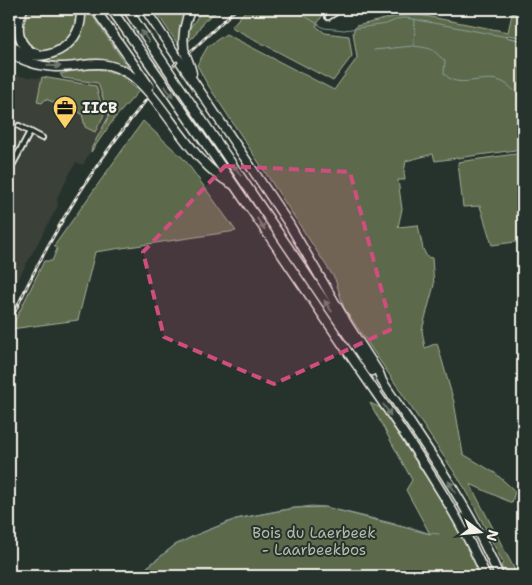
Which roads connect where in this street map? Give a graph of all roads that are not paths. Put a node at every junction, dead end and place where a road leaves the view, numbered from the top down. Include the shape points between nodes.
1 (23, 9) edge
2 (81, 9) edge
3 (95, 9) edge
4 (111, 9) edge
5 (127, 9) edge
6 (145, 9) edge
7 (191, 9) edge
8 (197, 9) edge
9 (342, 9) edge
10 (12, 11) edge
11 (328, 17) dead end
12 (185, 27) junction
13 (9, 30) edge
14 (9, 40) edge
15 (9, 52) edge
16 (41, 55) junction
17 (192, 77) junction
18 (158, 103) junction
19 (19, 126) dead end
20 (30, 132) junction
21 (42, 138) dead end
22 (9, 171) edge
23 (233, 184) junction
24 (382, 381) junction
25 (486, 576) edge
26 (499, 576) edge

1 - 16 highway via 19,38 26,48
2 - 16 highway via 80,25 72,40 60,50
3 - 18 highway
4 -> 23 highway
24 -> 5 highway via 375,376
6 - 17 highway
7 - 12 highway
8 - 12 highway
9 - 11 street
10 - 13 main road
12 - 17 highway via 184,49
14 - 16 highway via 23,53
15 -> 18 highway via 31,63 46,66 106,64 130,75
17 - 24 highway via 300,241
18 - 23 highway via 220,178
19 - 20 street
20 - 21 street
20 - 22 street
23 -> 25 highway via 445,499
26 -> 24 highway via 455,492

